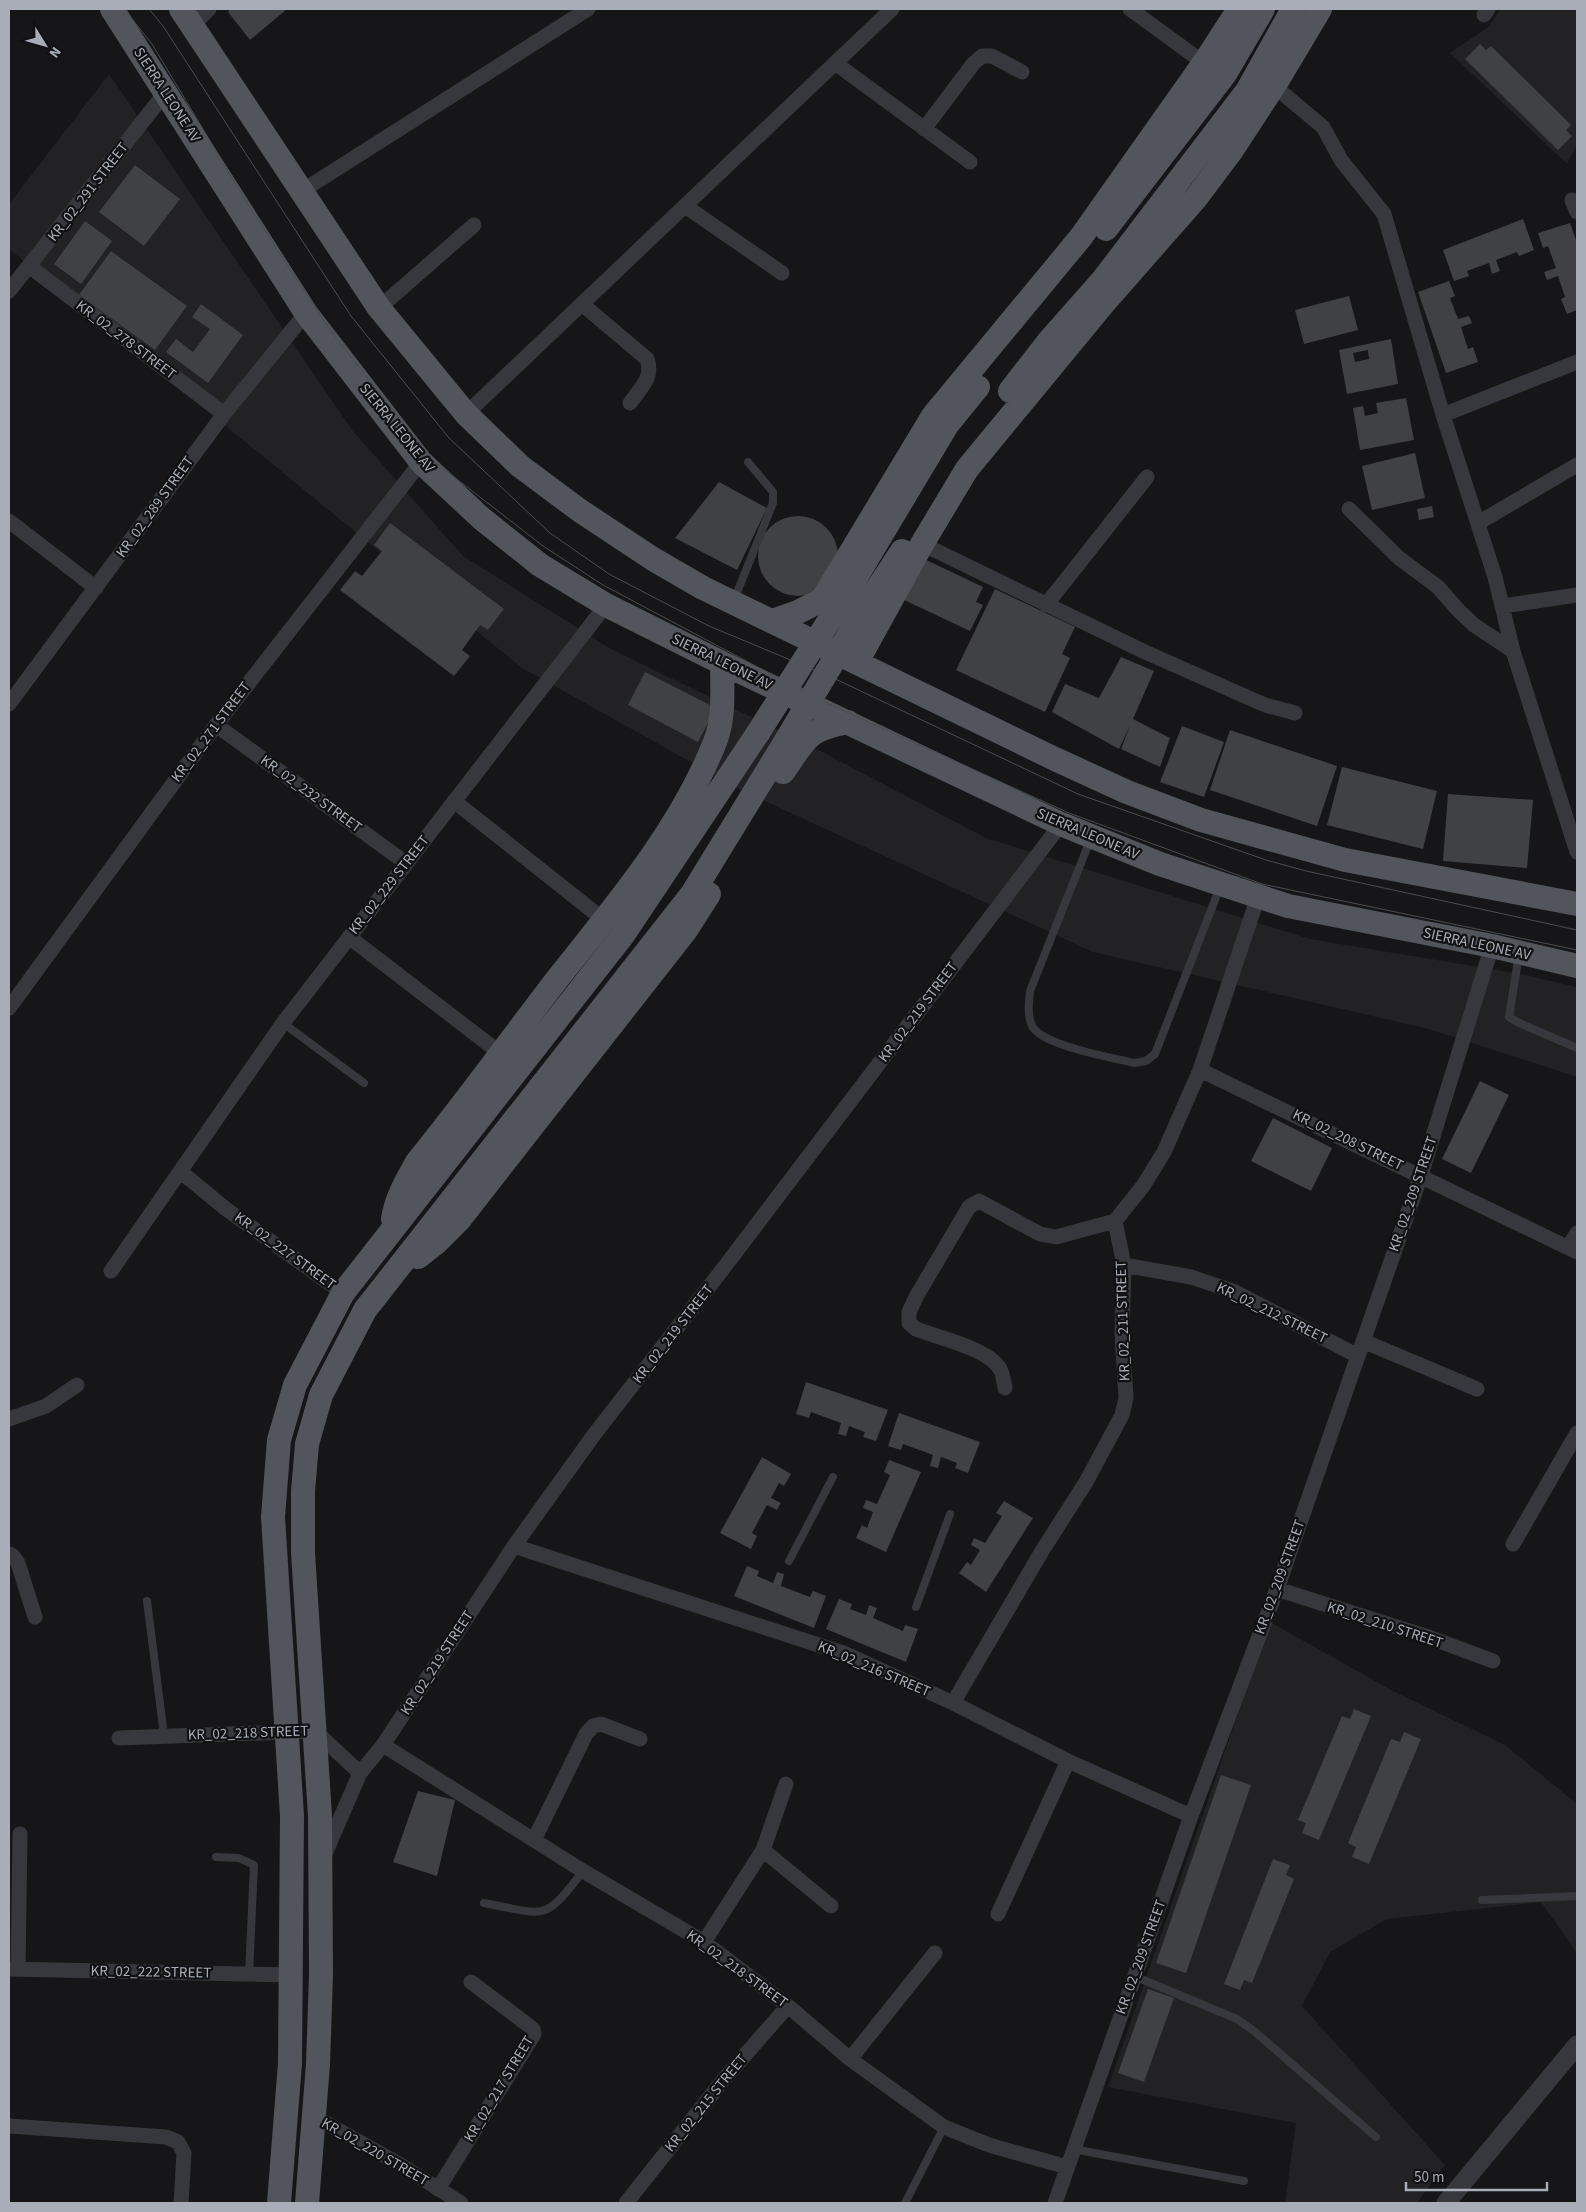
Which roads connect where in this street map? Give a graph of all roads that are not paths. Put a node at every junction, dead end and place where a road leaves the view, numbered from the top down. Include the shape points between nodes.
1 (112, 9) edge
2 (588, 9) edge
3 (892, 9) edge
4 (1130, 9) edge
5 (1240, 9) edge
6 (1263, 9) edge
7 (1293, 9) edge
8 (1320, 9) edge
9 (194, 14) edge
10 (835, 63) junction
11 (1204, 63) junction
12 (1022, 72) dead end
13 (1274, 86) junction
14 (166, 92) junction
15 (924, 129) junction
16 (970, 162) dead end
17 (302, 191) junction
18 (685, 206) junction
19 (474, 225) dead end
20 (29, 266) junction
21 (782, 273) dead end
22 (9, 291) edge
23 (582, 304) junction
24 (379, 308) junction
25 (306, 313) junction
26 (1577, 362) edge
27 (630, 403) dead end
28 (224, 414) junction
29 (466, 414) junction
30 (1443, 415) junction
31 (420, 462) junction
32 (748, 462) dead end
33 (1577, 466) edge
34 (1147, 477) dead end
35 (1350, 510) dead end
36 (9, 522) edge
37 (1478, 523) junction
38 (922, 544) junction
39 (96, 588) junction
40 (1577, 595) edge
41 (733, 602) junction
42 (1046, 605) junction
43 (606, 606) junction
44 (1503, 606) junction
45 (772, 622) junction
46 (1513, 650) junction
47 (856, 662) junction
48 (722, 663) junction
49 (9, 704) edge
50 (1295, 713) dead end
51 (848, 722) junction
52 (216, 725) junction
53 (454, 801) junction
54 (1061, 824) junction
55 (1091, 836) junction
56 (1577, 852) edge
57 (406, 863) junction
58 (1221, 884) junction
59 (1258, 897) junction
60 (1577, 904) edge
61 (604, 920) junction
62 (349, 937) junction
63 (1492, 946) junction
64 (1519, 952) junction
65 (1577, 966) edge
66 (9, 1008) edge
67 (283, 1023) junction
68 (1577, 1048) edge
69 (500, 1053) junction
70 (1200, 1070) junction
71 (364, 1083) dead end
72 (181, 1172) junction
73 (1421, 1175) junction
74 (1115, 1221) junction
75 (392, 1230) junction
76 (1577, 1232) edge
77 (1572, 1250) edge
78 (1124, 1265) junction
79 (398, 1267) junction
80 (111, 1271) dead end
81 (343, 1293) junction
82 (1361, 1348) junction
83 (76, 1385) dead end
84 (1005, 1388) dead end
85 (1477, 1389) dead end
86 (9, 1419) edge
87 (1577, 1433) edge
88 (833, 1477) dead end
89 (950, 1514) dead end
90 (1513, 1544) dead end
91 (514, 1546) junction
92 (9, 1554) edge
93 (788, 1561) dead end
94 (1277, 1589) junction
95 (147, 1601) dead end
96 (916, 1607) dead end
97 (35, 1616) dead end
98 (1493, 1661) dead end
99 (953, 1703) junction
100 (315, 1730) junction
101 (287, 1732) junction
102 (164, 1735) junction
103 (119, 1738) dead end
104 (640, 1739) dead end
105 (383, 1745) junction
106 (1068, 1760) junction
107 (360, 1773) junction
108 (786, 1784) dead end
109 (1191, 1816) junction
110 (20, 1834) dead end
111 (534, 1840) junction
112 (762, 1850) junction
113 (216, 1856) dead end
114 (319, 1866) junction
115 (583, 1871) junction
116 (1577, 1896) edge
117 (1482, 1900) dead end
118 (484, 1903) dead end
119 (831, 1906) dead end
120 (998, 1914) dead end
121 (704, 1942) junction
122 (935, 1953) dead end
123 (14, 1969) edge
124 (249, 1974) junction
125 (292, 1975) junction
126 (1134, 1976) junction
127 (470, 1982) dead end
128 (788, 2006) junction
129 (1577, 2045) edge
130 (850, 2058) junction
131 (315, 2117) junction
132 (9, 2126) edge
133 (944, 2127) junction
134 (1376, 2137) dead end
135 (1073, 2149) junction
136 (1067, 2167) junction
137 (1244, 2181) dead end
138 (438, 2189) junction
139 (181, 2203) edge
140 (279, 2203) edge
141 (307, 2203) edge
142 (461, 2203) edge
143 (626, 2203) edge
144 (905, 2203) edge
145 (1055, 2203) edge
146 (1446, 2203) edge

1 - 14 main road, SIERRA LEONE AV
2 - 17 street
3 - 10 street
4 - 11 street
5 - 11 main road
6 - 75 main road, bridge via 1225,74 1082,260 947,425 758,733 623,935
7 - 79 main road, bridge via 1247,91 1102,281 1048,342 976,433 866,606 692,894
8 - 13 main road
9 - 17 main road
10 - 15 street
10 - 18 street
11 - 45 main road via 1082,237 933,416 822,600
12 - 15 street via 992,56 982,56
13 - 30 street via 1323,128 1346,167 1384,214
13 - 38 main road via 1196,198 1103,304 967,469
14 - 20 street, KR_02_291 STREET
14 - 25 main road, SIERRA LEONE AV
15 - 16 street
17 - 24 main road
18 - 21 street
18 - 23 street
19 - 24 street
20 - 22 street, KR_02_291 STREET
20 - 28 street, KR_02_278 STREET
23 - 27 street via 647,359 649,376
23 - 29 street
24 - 29 main road
25 - 28 street, KR_02_289 STREET
25 - 31 main road, SIERRA LEONE AV
26 - 30 street
28 - 39 street, KR_02_289 STREET
29 - 41 main road via 520,466 579,510 653,559
30 - 37 street
31 - 43 main road, SIERRA LEONE AV via 481,518 540,565
31 - 52 street, KR_02_271 STREET
32 - 41 lane via 773,492 773,503
33 - 37 street
34 - 42 street
35 - 46 street via 1399,558 1438,587 1474,625
36 - 39 street
37 - 44 street
38 - 42 street
38 - 47 main road
39 - 49 street, KR_02_289 STREET
40 - 44 street
41 - 45 main road
42 - 50 street via 1266,705
43 - 48 main road, SIERRA LEONE AV
43 - 53 street, KR_02_229 STREET
44 - 46 street
45 - 47 main road
46 - 56 street
47 - 60 main road via 1118,788 1201,820 1345,860
48 - 51 main road, SIERRA LEONE AV
48 - 61 main road via 722,709 716,741 661,843
51 - 54 main road, SIERRA LEONE AV
51 - 79 main road via 823,727 810,734 783,772 686,930 459,1220 414,1260
52 - 57 street, KR_02_232 STREET
52 - 66 street, KR_02_271 STREET
53 - 57 street, KR_02_229 STREET
53 - 61 street
54 - 55 main road, SIERRA LEONE AV
54 - 91 street, KR_02_219 STREET via 593,1436
55 - 58 main road, SIERRA LEONE AV
55 - 58 lane via 1030,991 1028,1009 1032,1025 1039,1035 1052,1042 1134,1063 1146,1061 1155,1054
57 - 62 street, KR_02_229 STREET
58 - 59 main road, SIERRA LEONE AV
59 - 63 main road, SIERRA LEONE AV via 1297,908
59 - 70 street
61 - 69 main road
62 - 67 street, KR_02_229 STREET
62 - 69 street
63 - 64 main road, SIERRA LEONE AV
63 - 73 street, KR_02_209 STREET
64 - 65 main road, SIERRA LEONE AV
64 - 68 lane via 1509,1017
67 - 71 lane
67 - 72 street, KR_02_229 STREET
69 - 75 main road via 417,1162 394,1209
70 - 73 street, KR_02_208 STREET
70 - 74 street via 1164,1152 1143,1186
72 - 80 street, KR_02_229 STREET
72 - 81 street, KR_02_227 STREET via 226,1209
73 - 77 street, KR_02_208 STREET
73 - 82 street, KR_02_209 STREET
74 - 78 street, KR_02_211 STREET
74 - 84 street via 1056,1237 1033,1231 979,1201 970,1207 916,1297 908,1323 992,1360 1000,1369
75 - 81 main road
76 - 77 street
78 - 82 street, KR_02_212 STREET via 1191,1277 1233,1291
78 - 99 street, KR_02_211 STREET via 1122,1334 1126,1398 1122,1415 1086,1482
79 - 100 main road via 365,1310 336,1364 321,1395 307,1444 303,1553
81 - 101 main road via 295,1385 279,1440 273,1518
82 - 85 street, KR_02_212 STREET
82 - 94 street, KR_02_209 STREET
83 - 86 street via 46,1406
87 - 90 street
88 - 93 lane
89 - 96 lane
91 - 99 street, KR_02_216 STREET via 846,1654
91 - 105 street, KR_02_219 STREET
92 - 97 street via 18,1563
94 - 98 street, KR_02_210 STREET
94 - 109 street, KR_02_209 STREET
95 - 102 lane
99 - 106 street, KR_02_216 STREET
100 - 101 street, KR_02_218 STREET
100 - 107 street, KR_02_218 STREET
100 - 114 main road
101 - 102 street, KR_02_218 STREET
101 - 125 main road via 292,1816
102 - 103 street, KR_02_218 STREET
104 - 111 street via 601,1724 593,1726 586,1734
105 - 107 street, KR_02_219 STREET
105 - 111 street, KR_02_218 STREET
106 - 109 street, KR_02_216 STREET
106 - 120 street
107 - 114 street, KR_02_219 STREET
108 - 112 street
109 - 126 street, KR_02_209 STREET
110 - 123 street
111 - 115 street, KR_02_218 STREET
112 - 119 street
112 - 121 street
113 - 124 lane via 239,1858 254,1865
114 - 131 main road via 320,1975
115 - 118 lane via 559,1902 543,1912 524,1913
115 - 121 street, KR_02_218 STREET
116 - 117 lane
121 - 128 street, KR_02_218 STREET
122 - 130 street
123 - 124 street, KR_02_222 STREET
124 - 125 street, KR_02_222 STREET
125 - 140 main road via 290,2063
126 - 134 lane via 1237,2019
126 - 135 street, KR_02_209 STREET
127 - 138 street, KR_02_217 STREET via 533,2029 534,2034
128 - 130 street, KR_02_218 STREET
128 - 143 street, KR_02_215 STREET via 725,2078
129 - 146 street
130 - 133 street, KR_02_218 STREET
131 - 138 street, KR_02_220 STREET
131 - 141 main road
132 - 139 street via 166,2138 178,2142 184,2153
133 - 136 street, KR_02_218 STREET via 989,2145
133 - 144 lane
135 - 136 street, KR_02_209 STREET
135 - 137 lane
136 - 145 street, KR_02_209 STREET
138 - 142 street, KR_02_220 STREET

